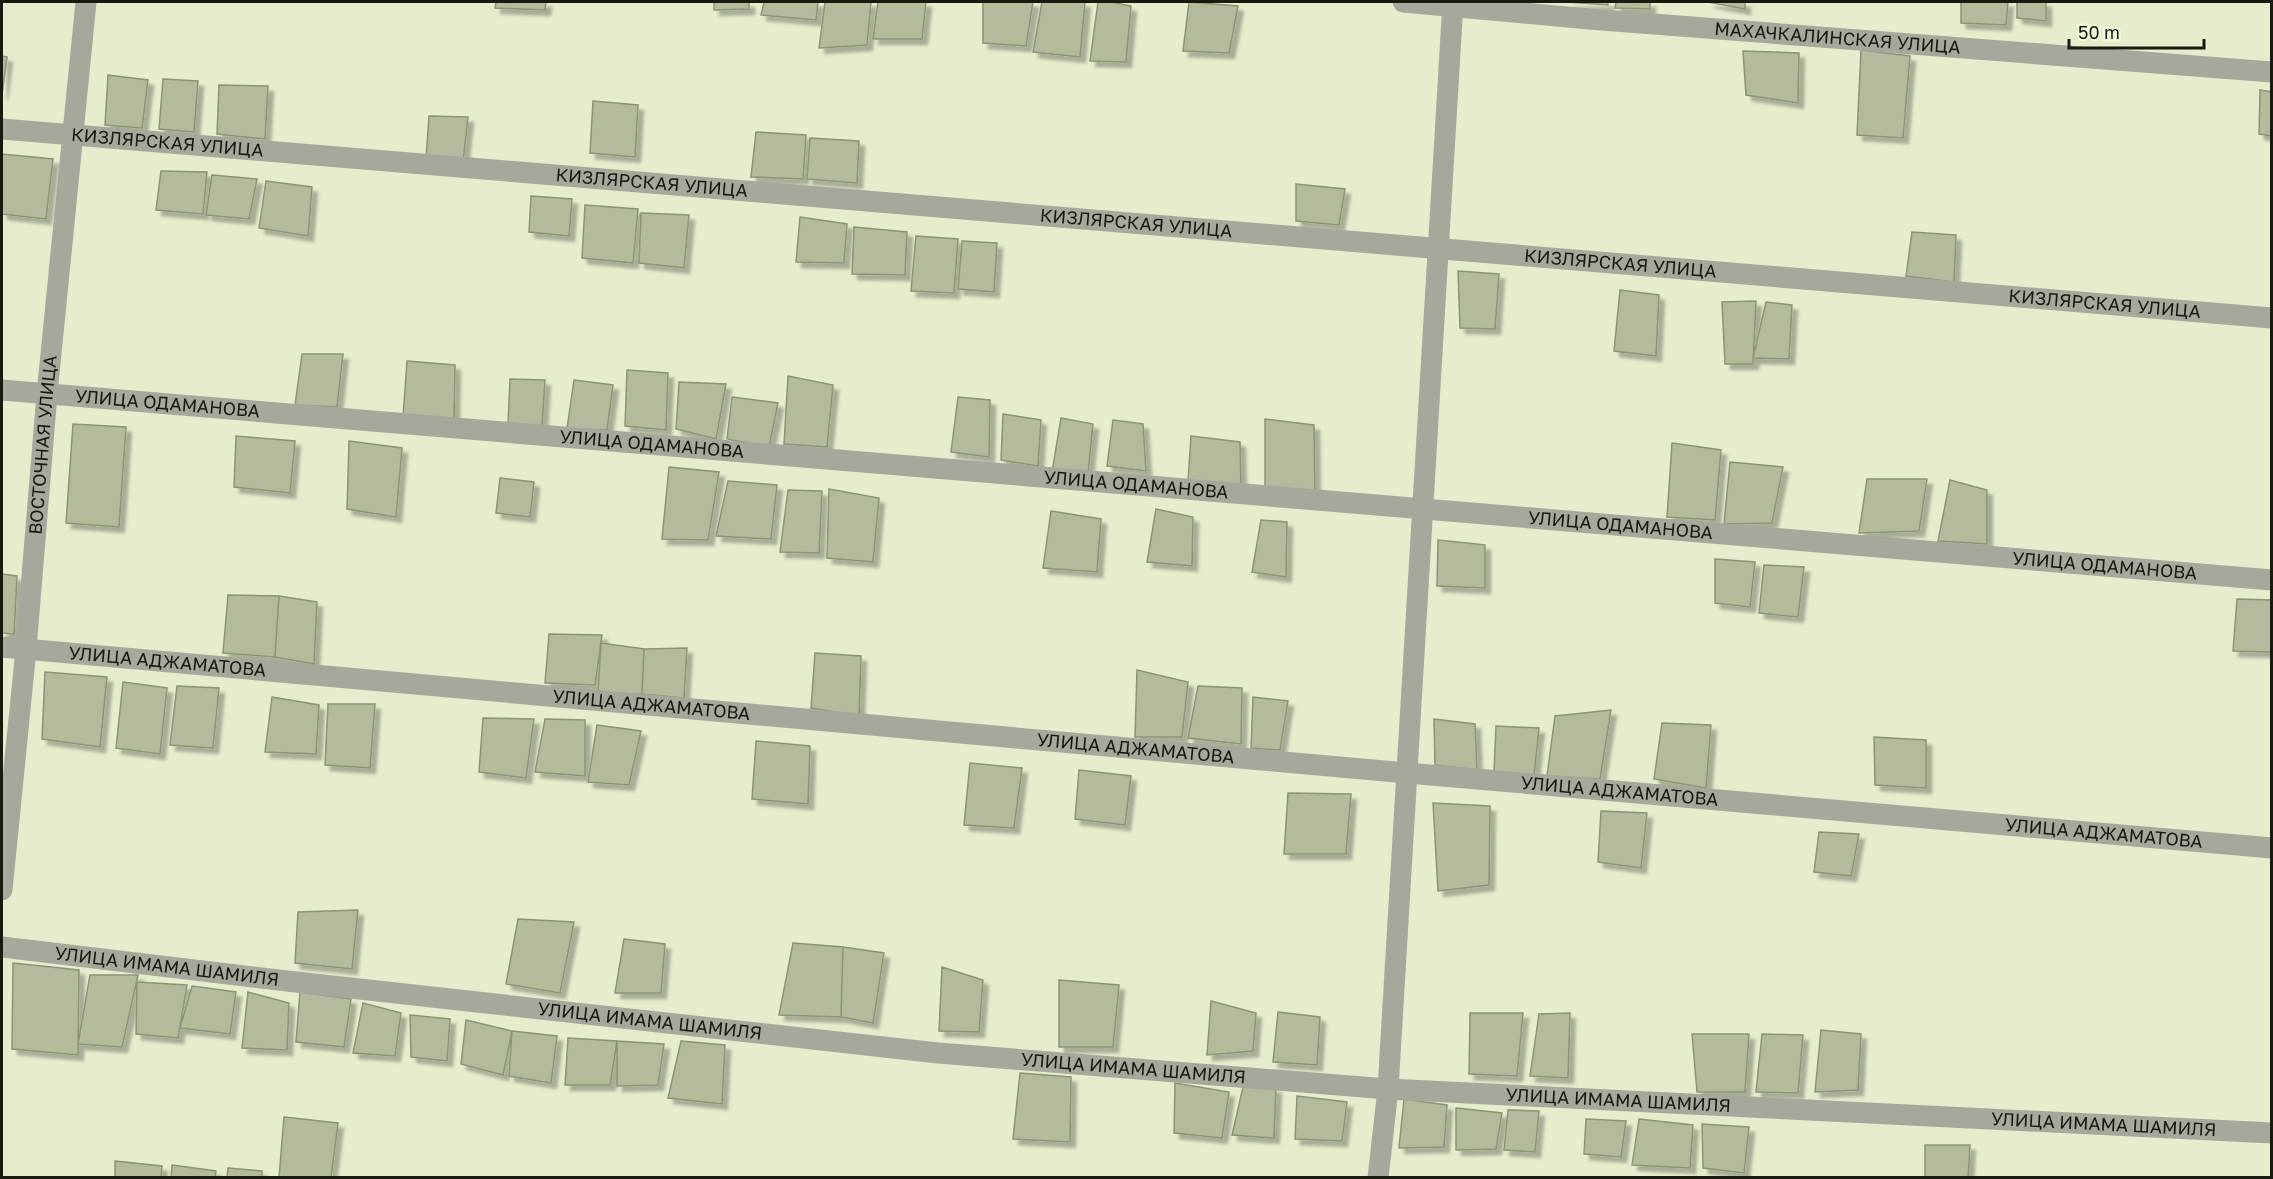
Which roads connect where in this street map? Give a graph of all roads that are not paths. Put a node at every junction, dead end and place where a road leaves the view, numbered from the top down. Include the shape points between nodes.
1 (86, 2) edge
2 (1403, 2) edge
3 (1452, 4) edge
4 (2271, 72) edge
5 (2, 129) edge
6 (72, 135) junction
7 (1438, 249) junction
8 (2271, 318) edge
9 (2, 390) edge
10 (47, 394) junction
11 (1423, 511) junction
12 (2271, 580) edge
13 (2, 647) edge
14 (26, 649) junction
15 (1407, 774) junction
16 (2271, 848) edge
17 (2, 887) edge
18 (2, 947) edge
19 (1388, 1089) junction
20 (2271, 1133) edge
21 (1378, 1178) edge

1 - 6 street, ВОСТОЧНАЯ УЛИЦА
2 - 3 street, МАХАЧКАЛИНСКАЯ УЛИЦА
3 - 4 street, МАХАЧКАЛИНСКАЯ УЛИЦА via 1589,19
3 - 7 street
5 - 6 street, КИЗЛЯРСКАЯ УЛИЦА
6 - 7 street, КИЗЛЯРСКАЯ УЛИЦА
6 - 10 street, ВОСТОЧНАЯ УЛИЦА
7 - 8 street, КИЗЛЯРСКАЯ УЛИЦА
7 - 11 street
9 - 10 street, УЛИЦА ОДАМАНОВА
10 - 11 street, УЛИЦА ОДАМАНОВА
10 - 14 street, ВОСТОЧНАЯ УЛИЦА
11 - 12 street, УЛИЦА ОДАМАНОВА
11 - 15 street
13 - 14 street, УЛИЦА АДЖАМАТОВА
14 - 15 street, УЛИЦА АДЖАМАТОВА
14 - 17 street, ВОСТОЧНАЯ УЛИЦА
15 - 16 street, УЛИЦА АДЖАМАТОВА
15 - 19 street
18 - 19 street, УЛИЦА ИМАМА ШАМИЛЯ via 926,1052
19 - 20 street, УЛИЦА ИМАМА ШАМИЛЯ
19 - 21 street

